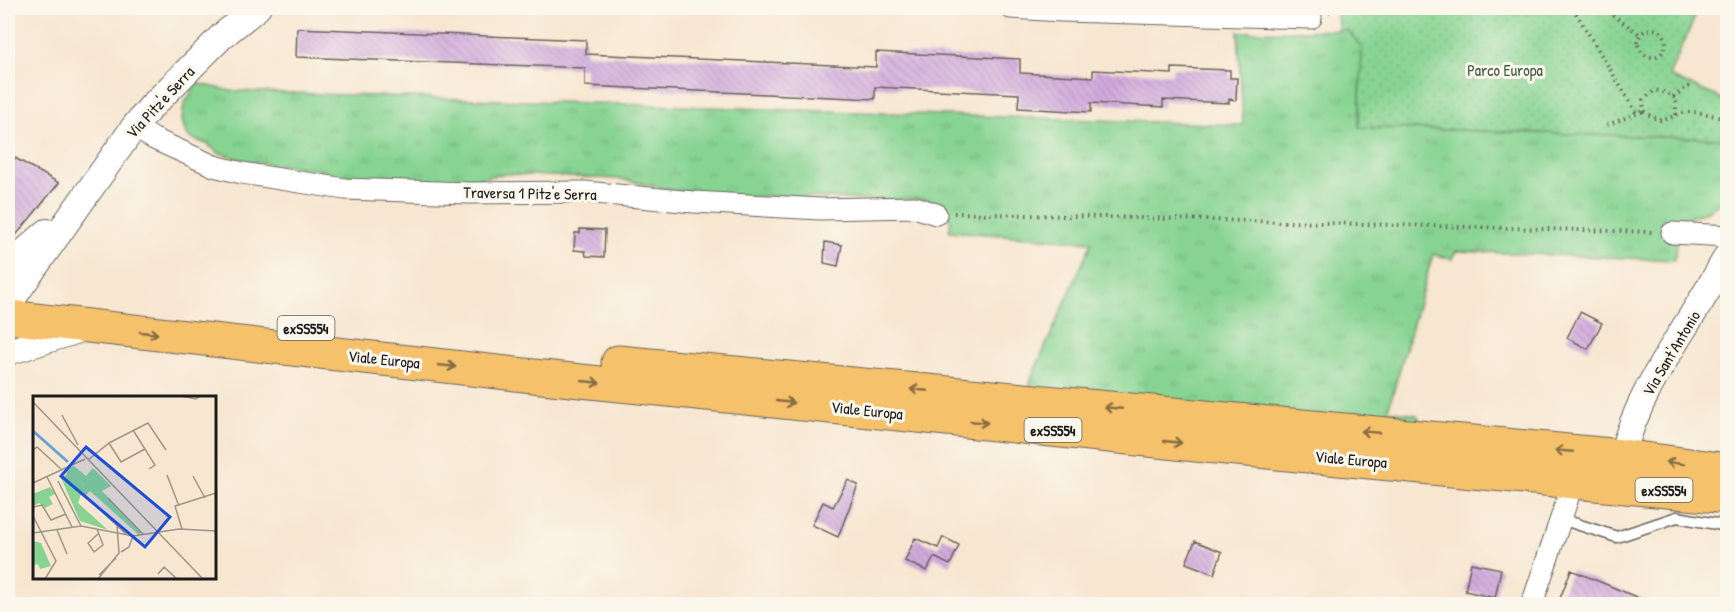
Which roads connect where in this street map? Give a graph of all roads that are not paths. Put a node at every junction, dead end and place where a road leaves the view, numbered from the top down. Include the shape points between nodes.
1 (255, 8) edge
2 (1011, 8) edge
3 (1306, 8) edge
4 (1063, 9) edge
5 (134, 127) junction
6 (936, 214) road end
7 (1672, 233) road end
8 (1728, 236) edge
9 (1728, 254) edge
10 (9, 295) edge
11 (90, 327) junction
12 (8, 352) edge
13 (1622, 456) junction
14 (1728, 470) edge
15 (1574, 480) junction
16 (1728, 497) edge
17 (1562, 519) junction
18 (1728, 526) edge
19 (1532, 604) edge

1 - 5 street, Via Pitz'e Serra via 222,36
2 - 4 street
3 - 4 street via 1311,18
5 - 6 street, Traversa 1 Pitz'e Serra via 214,166 345,189 585,192 820,209 915,207
5 - 10 street, Via Pitz'e Serra
7 - 8 street
9 - 13 street, Via Sant'Antonio via 1656,371 1628,431
10 - 11 main road, Viale Europa / exSS554
13 -> 10 main road, Viale Europa / exSS554 via 610,361
11 - 12 street
11 -> 15 main road, Viale Europa / exSS554 via 533,376
14 -> 13 main road, Viale Europa / exSS554
15 - 16 main road, Viale Europa / exSS554
15 - 17 street
17 - 18 lane via 1617,537 1677,517
17 - 19 street

